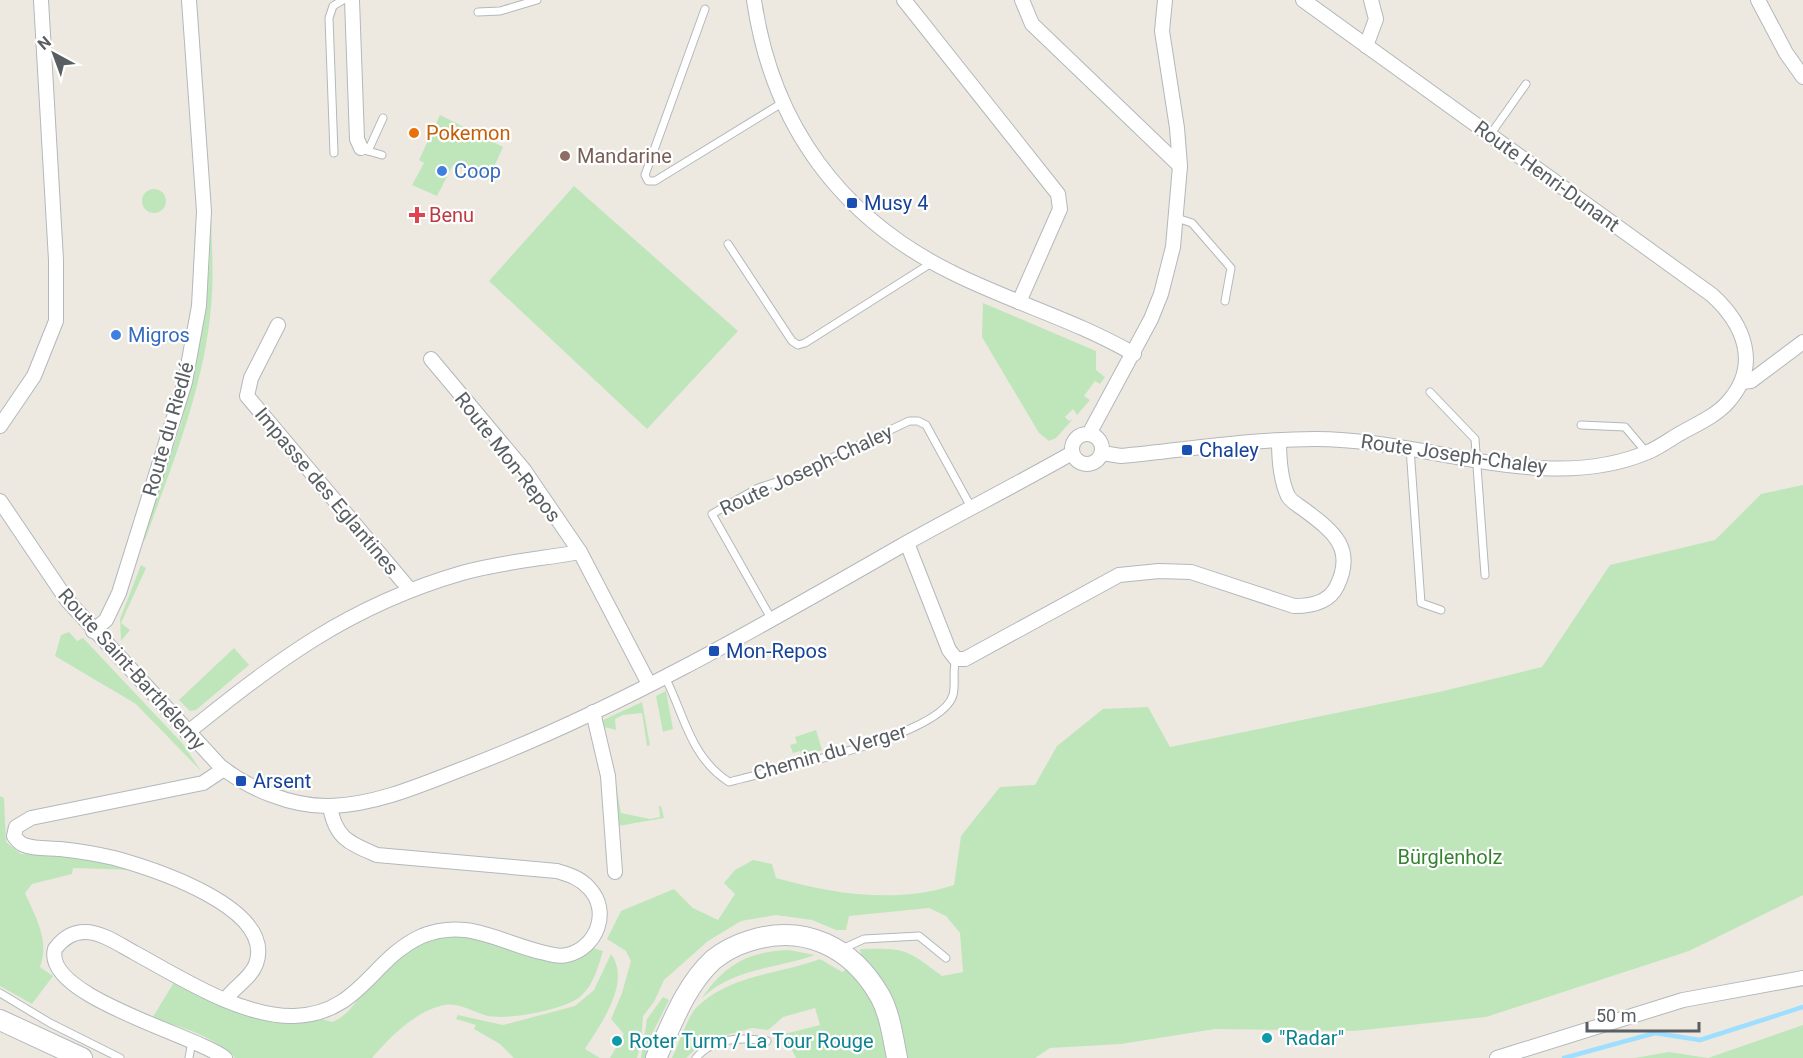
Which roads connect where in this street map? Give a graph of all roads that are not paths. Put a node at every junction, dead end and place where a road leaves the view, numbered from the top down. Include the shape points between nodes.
1 (41, 0) edge
2 (189, 0) edge
3 (343, 0) edge
4 (352, 0) edge
5 (537, 0) edge
6 (754, 0) edge
7 (904, 0) edge
8 (1022, 0) edge
9 (1165, 0) edge
10 (1303, 0) edge
11 (1371, 0) edge
12 (1758, 0) edge
13 (705, 9) dead end
14 (478, 12) dead end
15 (1366, 46) junction
16 (1803, 77) edge
17 (1526, 84) dead end
18 (782, 103) junction
19 (383, 118) dead end
20 (1490, 135) junction
21 (365, 149) junction
22 (334, 153) dead end
23 (382, 155) dead end
24 (1180, 166) junction
25 (1177, 218) junction
26 (728, 243) dead end
27 (933, 262) junction
28 (1225, 301) dead end
29 (1019, 302) junction
30 (278, 325) dead end
31 (1803, 342) edge
32 (1134, 354) junction
33 (431, 360) dead end
34 (1742, 382) junction
35 (1430, 392) dead end
36 (1581, 425) dead end
37 (0, 426) edge
38 (1089, 434) junction
39 (1278, 441) junction
40 (1410, 448) junction
41 (1072, 453) junction
42 (1102, 453) junction
43 (1647, 453) junction
44 (1477, 459) junction
45 (0, 501) edge
46 (971, 507) junction
47 (907, 543) junction
48 (580, 552) junction
49 (1485, 575) dead end
50 (410, 590) junction
51 (1441, 610) dead end
52 (772, 620) junction
53 (93, 632) junction
54 (956, 659) junction
55 (665, 677) junction
56 (649, 684) junction
57 (593, 712) junction
58 (187, 733) junction
59 (224, 769) junction
60 (330, 806) junction
61 (615, 872) dead end
62 (845, 956) junction
63 (946, 958) dead end
64 (1803, 978) edge
65 (0, 993) edge
66 (226, 999) junction
67 (0, 1020) edge
68 (192, 1041) junction
69 (767, 1041) dead end
70 (82, 1058) edge
71 (120, 1058) edge
72 (189, 1058) edge
73 (225, 1058) edge
74 (656, 1058) edge
75 (696, 1058) edge
76 (897, 1058) edge
77 (1497, 1058) edge

1 - 37 street via 56,321 34,376
2 - 53 street, Route du Riedlé via 204,211 199,306 185,382 119,593 106,621
3 - 22 lane via 333,6 329,18
4 - 21 street via 357,139
5 - 14 lane via 500,11
6 - 18 street via 770,73
7 - 29 street via 1058,194 1060,209
8 - 24 street via 1032,24
9 - 24 street via 1162,38
10 - 15 street, Route Henri-Dunant
11 - 15 street via 1377,19
12 - 16 street
13 - 18 lane via 645,175 648,181 655,181
15 - 20 street, Route Henri-Dunant
17 - 20 lane
18 - 27 street via 808,151 839,189 881,228
19 - 21 lane
20 - 34 street, Route Henri-Dunant via 1724,307 1743,338 1746,364
21 - 23 lane
24 - 25 street
25 - 28 lane via 1192,223 1231,268
25 - 32 street via 1161,294
26 - 27 lane via 798,345
27 - 29 street
29 - 32 street
30 - 50 street, Impasse des Eglantines via 251,378 247,396
31 - 34 street, Route Joseph-Chaley via 1751,381
32 - 38 street
33 - 48 street, Route Mon-Repos via 524,470
34 - 43 street, Route Joseph-Chaley via 1727,403
35 - 44 lane via 1475,439
36 - 43 lane via 1625,427
38 - 41 street via 1075,439
38 - 42 street via 1100,440
39 - 40 street, Route Joseph-Chaley via 1360,440
39 - 42 street, Route Joseph-Chaley via 1121,456
39 - 54 street via 1280,471 1289,498 1339,540 1345,558 1335,591 1323,602 1294,606 1191,572 1119,575 965,659
40 - 44 street, Route Joseph-Chaley
40 - 51 lane via 1421,603
41 - 42 street, Route Joseph-Chaley via 1077,461 1086,464 1096,461
41 - 46 street
43 - 44 street, Route Joseph-Chaley via 1586,468 1539,468
44 - 49 lane
45 - 53 street, Route Saint-Barthélemy
46 - 47 street
46 - 52 lane, Route Joseph-Chaley via 926,425 918,420 741,497 712,514
47 - 52 street
47 - 54 street
48 - 50 street via 465,572
48 - 56 street, Route Mon-Repos
50 - 58 street via 330,627 277,662
52 - 55 street
53 - 58 street, Route Saint-Barthélemy
54 - 55 lane, Chemin du Verger via 952,669 953,696 944,708 905,733 729,782 702,755 686,730
55 - 56 street
56 - 57 street
57 - 60 street via 456,771 380,797
57 - 61 street via 608,776
58 - 59 street, Route Saint-Barthélemy
59 - 60 street, Route Saint-Barthélemy via 261,789 300,803
59 - 66 street via 203,783 31,818 16,827 14,836 25,846 114,858 161,874 240,915 253,929 256,963
60 - 66 street via 338,833 376,855 558,871 577,877 599,904 597,931 580,950 557,956 465,928 423,936 402,948 354,995 318,1012 272,1015
62 - 63 lane via 864,939 919,936
62 - 74 main road via 809,937 787,933 734,946 702,972 685,997
62 - 76 main road via 867,976 881,998
64 - 77 street via 1683,1000
65 - 71 lane
66 - 68 street via 104,937 72,933 59,943 54,962 80,989 137,1019
67 - 70 main road
68 - 72 lane
68 - 73 street
69 - 75 lane via 723,1041

